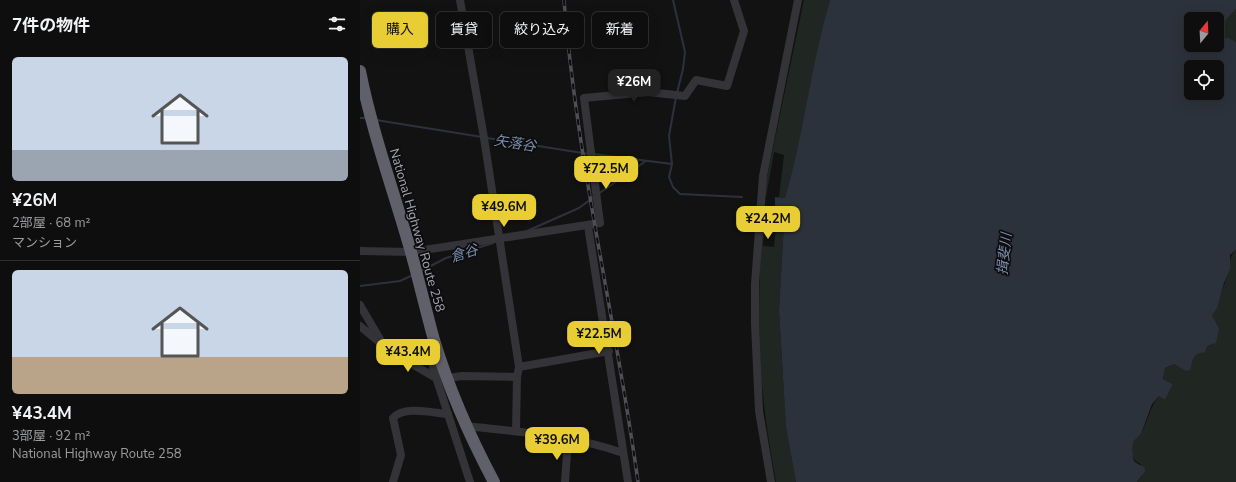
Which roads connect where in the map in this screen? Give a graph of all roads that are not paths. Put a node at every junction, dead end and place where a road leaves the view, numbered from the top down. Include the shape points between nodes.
1 (460, 0) edge
2 (734, 0) edge
3 (798, 0) edge
4 (360, 71) edge
5 (588, 226) junction
6 (500, 239) junction
7 (360, 251) edge
8 (411, 252) junction
9 (360, 304) edge
10 (360, 326) edge
11 (383, 345) junction
12 (609, 351) junction
13 (520, 367) junction
14 (517, 377) junction
15 (442, 378) junction
16 (448, 414) junction
17 (466, 426) junction
18 (516, 430) junction
19 (568, 439) junction
20 (623, 453) junction
21 (393, 482) edge
22 (470, 482) edge
23 (494, 482) edge
24 (565, 482) edge
25 (628, 482) edge
26 (771, 482) edge

1 - 6 street
2 - 5 street via 744,31 727,86 696,80 684,96 648,92 584,98 600,223
3 - 26 street via 763,176 755,284 754,324 759,411
4 - 8 highway, National Highway Route 258 via 377,140
5 - 6 street
5 - 12 street
6 - 8 street
6 - 13 street
7 - 8 street
8 - 15 highway, National Highway Route 258 via 435,341
9 - 11 street
10 - 11 street
11 - 15 street
12 - 13 street
12 - 20 street
13 - 14 street
14 - 15 street
14 - 18 street
15 - 16 street
15 - 17 highway, National Highway Route 258
16 - 21 street via 408,411 393,418 401,455
16 - 22 street
17 - 18 street
17 - 23 highway, National Highway Route 258
18 - 19 street
19 - 20 street via 595,443
19 - 24 street
20 - 25 street

